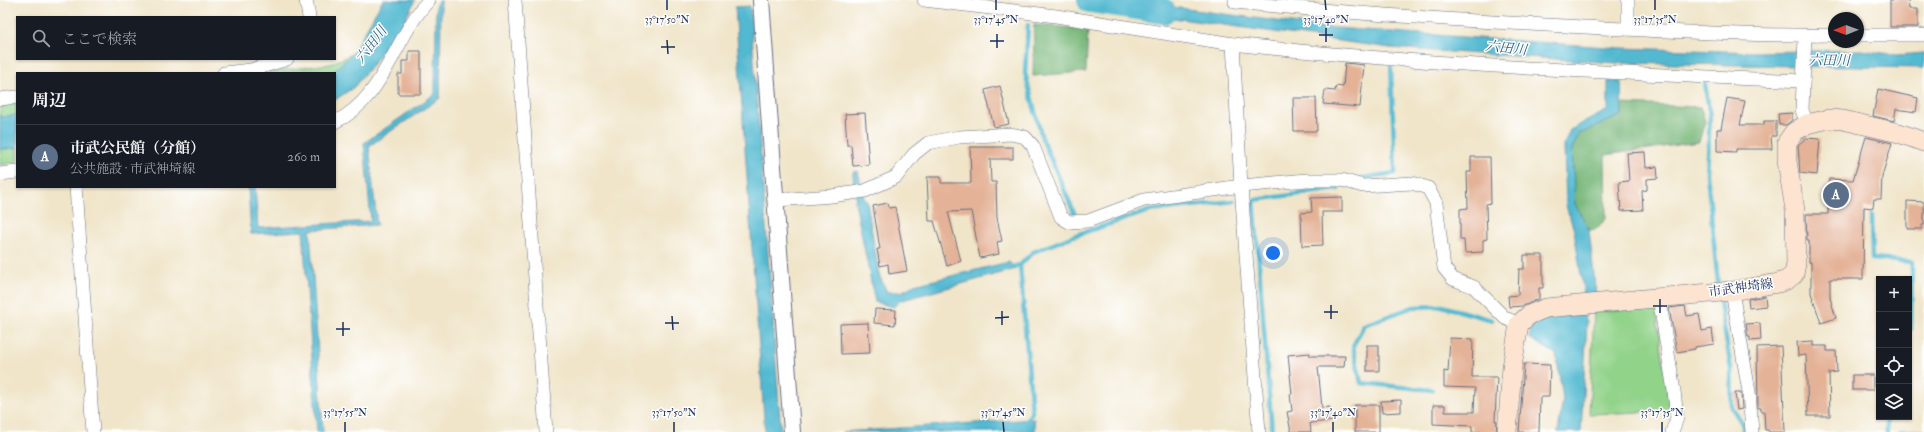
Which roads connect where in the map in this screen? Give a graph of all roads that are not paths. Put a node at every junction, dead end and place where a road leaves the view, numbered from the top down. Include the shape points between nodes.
1 (306, 0) edge
2 (429, 0) edge
3 (515, 0) edge
4 (761, 0) edge
5 (924, 0) edge
6 (1235, 0) edge
7 (1628, 0) edge
8 (309, 16) edge
9 (1628, 29) junction
10 (1828, 35) edge
11 (1864, 35) edge
12 (1924, 35) edge
13 (1805, 36) junction
14 (1233, 44) junction
15 (284, 60) edge
16 (233, 72) edge
17 (1803, 81) junction
18 (16, 97) edge
19 (0, 99) edge
20 (336, 121) edge
21 (1808, 124) junction
22 (1924, 142) edge
23 (16, 172) edge
24 (0, 174) edge
25 (1241, 186) junction
26 (76, 188) edge
27 (776, 200) junction
28 (1732, 291) junction
29 (1659, 297) junction
30 (1519, 324) junction
31 (93, 432) edge
32 (546, 432) edge
33 (792, 432) edge
34 (1259, 432) edge
35 (1507, 432) edge
36 (1672, 432) edge
37 (1752, 432) edge

1 - 8 street
2 - 20 street via 419,11 388,68 361,103
3 - 32 street
4 - 27 street
5 - 14 street via 1056,16
6 - 9 street via 1428,19
7 - 9 street
9 - 13 street
10 - 13 street
11 - 12 street
13 - 17 street
14 - 17 street via 1470,65
14 - 25 street
15 - 16 street via 251,70
17 - 21 street via 1802,110
18 - 19 street
21 - 22 main road, 市武神埼線 via 1830,119 1844,120 1899,133
21 - 28 main road, 市武神埼線 via 1794,132 1787,142 1794,210 1794,274 1778,283
23 - 24 street
25 - 27 street via 1144,200 1088,221 1069,222 1061,217 1033,146 1025,137 1011,134 959,137 928,143 914,154 896,177 859,192
25 - 30 street via 1307,180 1342,180 1364,186 1412,183 1428,188 1436,203 1444,268 1453,279 1474,287 1505,318
25 - 34 street
26 - 31 street
27 - 33 street
28 - 29 main road, 市武神埼線
28 - 37 street via 1749,392
29 - 30 main road, 市武神埼線 via 1546,308 1529,315
29 - 36 street via 1677,418
30 - 35 main road via 1512,368

